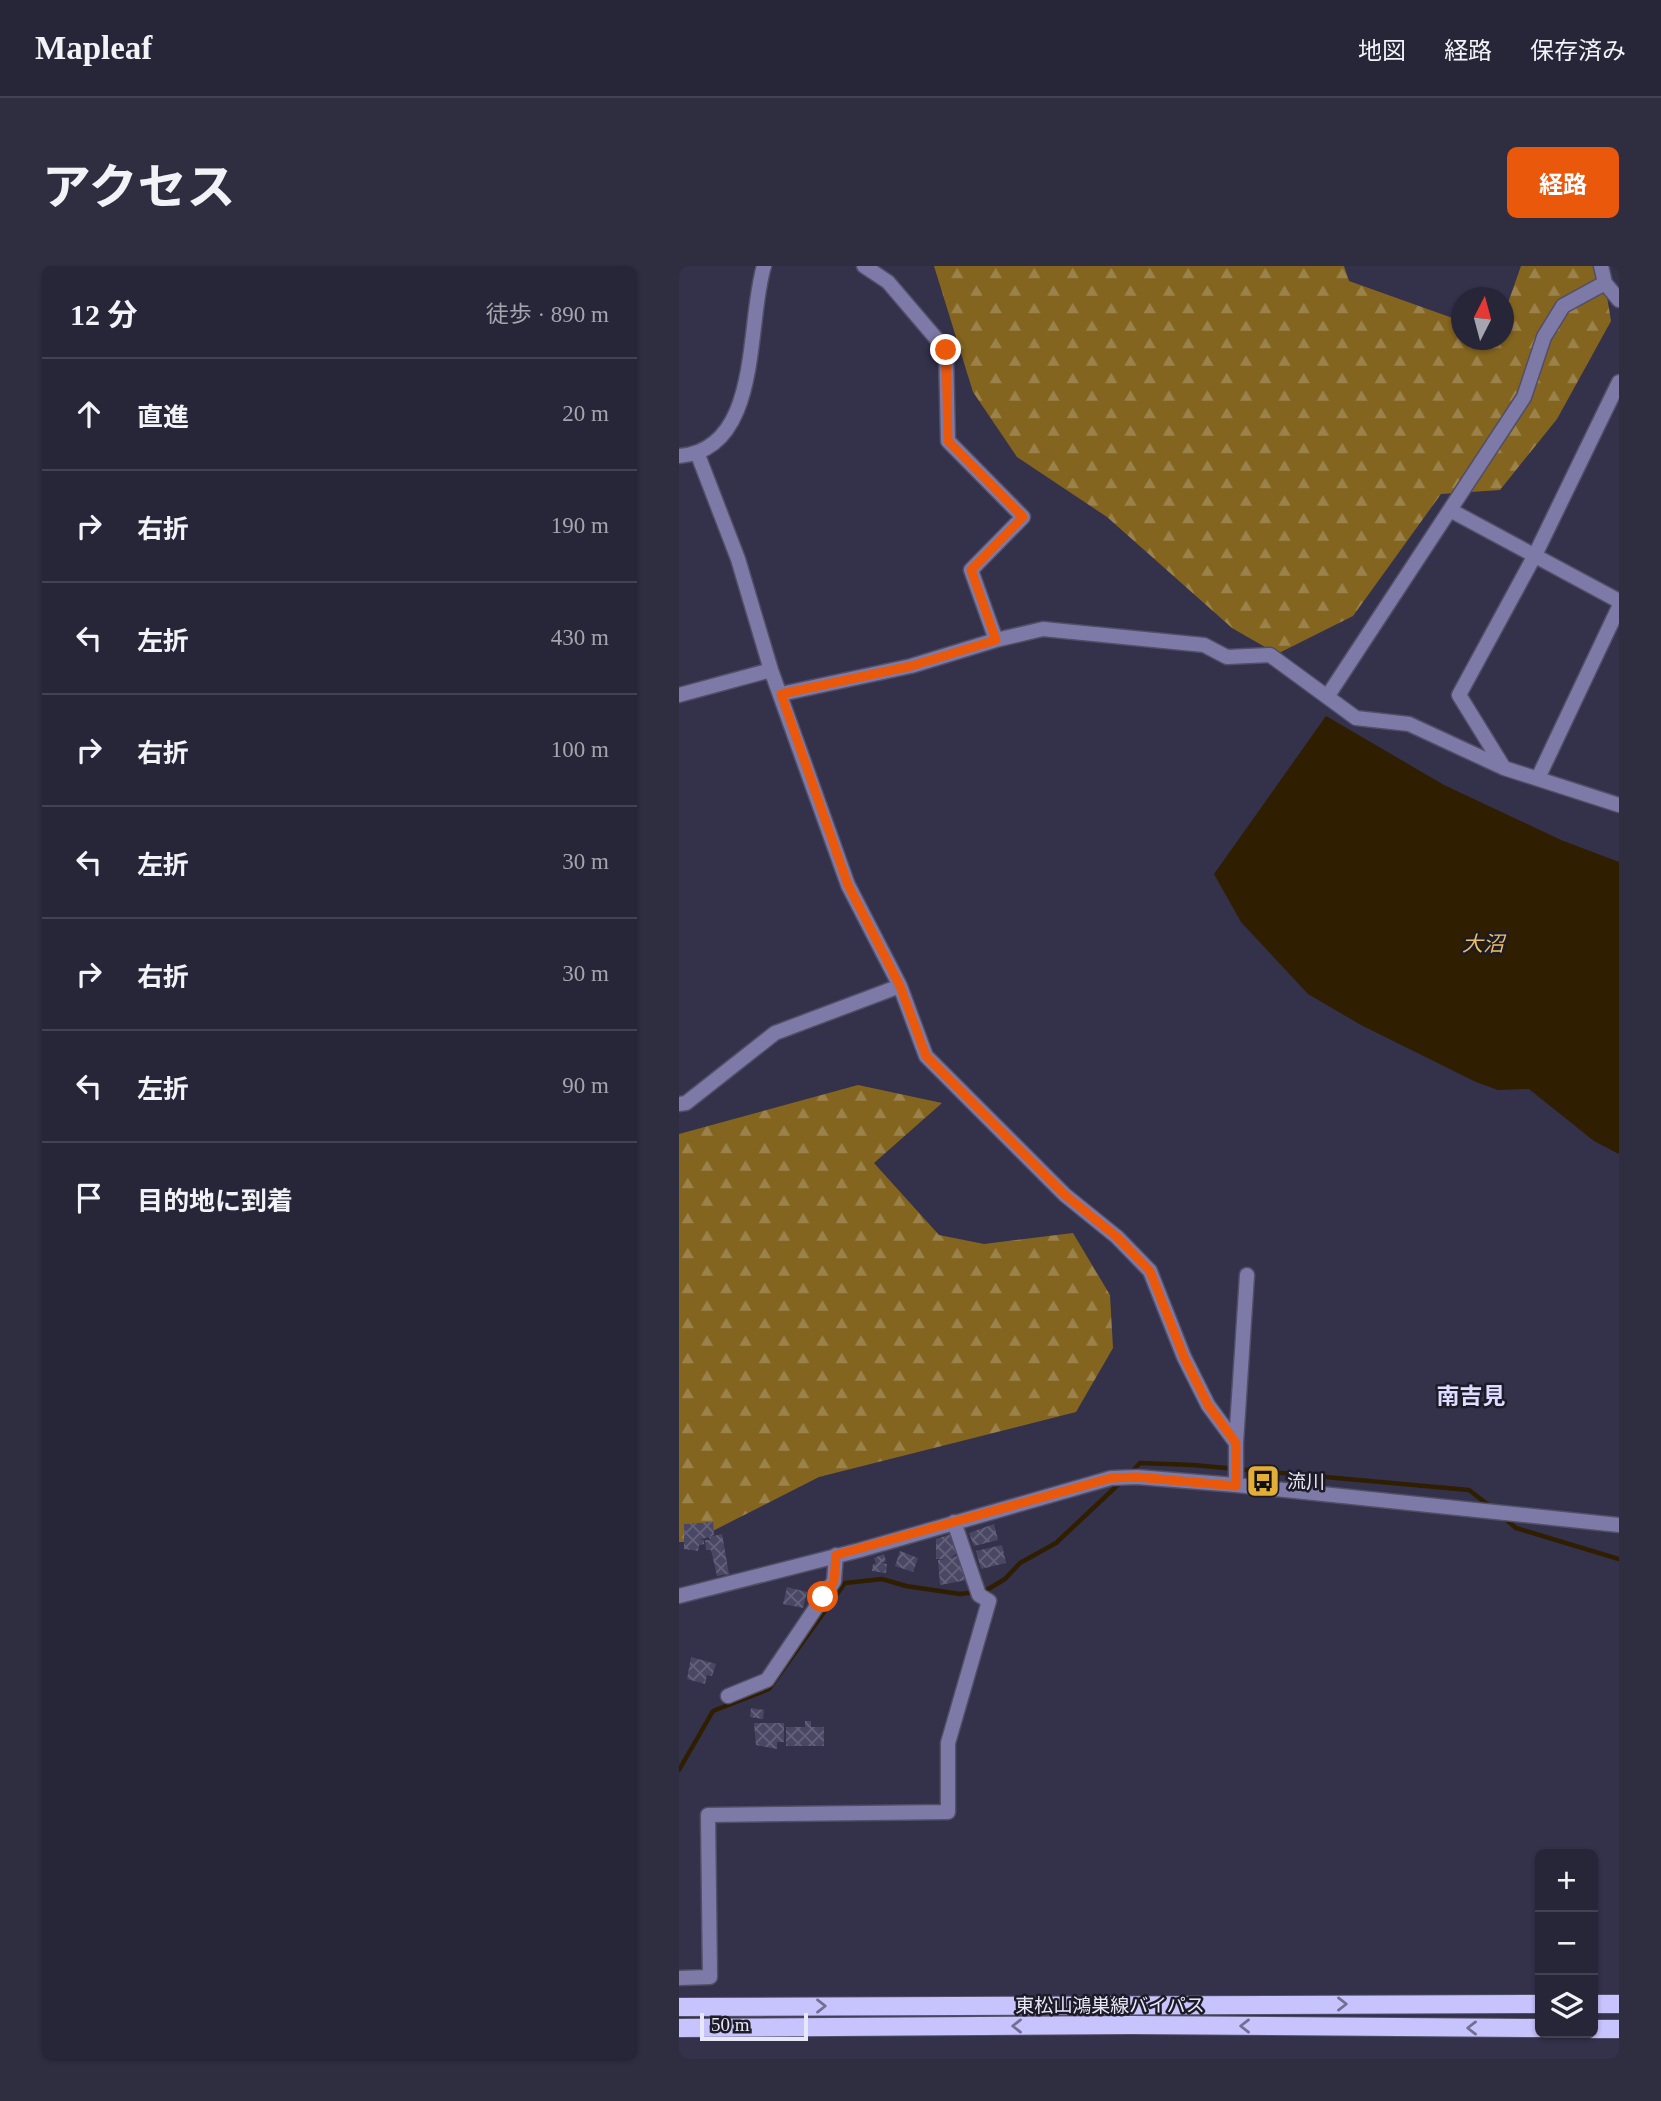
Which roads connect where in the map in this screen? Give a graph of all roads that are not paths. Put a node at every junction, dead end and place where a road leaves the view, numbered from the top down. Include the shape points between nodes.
1 (764, 266) edge
2 (864, 266) edge
3 (1601, 266) edge
4 (1605, 282) junction
5 (1619, 300) edge
6 (1619, 382) edge
7 (698, 454) junction
8 (679, 456) edge
9 (1450, 510) junction
10 (1535, 555) junction
11 (1619, 601) edge
12 (1619, 607) edge
13 (996, 640) junction
14 (771, 670) junction
15 (781, 694) junction
16 (679, 695) edge
17 (1327, 697) junction
18 (1504, 768) junction
19 (1538, 778) junction
20 (1619, 805) edge
21 (900, 986) junction
22 (679, 1104) edge
23 (1247, 1275) dead end
24 (1236, 1443) junction
25 (1236, 1486) junction
26 (954, 1522) junction
27 (1619, 1525) edge
28 (836, 1555) junction
29 (679, 1596) edge
30 (728, 1696) dead end
31 (679, 1978) edge
32 (1535, 2004) edge
33 (1598, 2004) edge
34 (1619, 2004) edge
35 (679, 2007) edge
36 (679, 2028) edge
37 (1535, 2028) edge
38 (1598, 2029) edge
39 (1619, 2029) edge

1 - 7 street via 733,424 717,443
2 - 13 street via 888,282 946,350 948,441 1023,517 971,570
3 - 4 street
4 - 5 street
4 - 9 street via 1563,306 1544,337 1524,397
6 - 10 street
7 - 8 street
7 - 14 street via 739,559
9 - 10 street
9 - 17 street
10 - 11 street
10 - 18 street via 1459,695
12 - 19 street
13 - 15 street via 911,666
13 - 17 street via 1043,629 1204,645 1227,657 1270,655
14 - 15 street
14 - 16 street
15 - 21 street via 848,885
17 - 18 street via 1356,718 1409,724
18 - 19 street
19 - 20 street
21 - 22 street via 775,1032
21 - 24 street via 926,1056 1065,1195 1150,1271 1208,1405
23 - 24 street
24 - 25 street
25 - 26 street via 1111,1478
25 - 27 street
26 - 28 street
26 - 31 street via 979,1595 989,1601 948,1743 948,1812 708,1815 710,1978
28 - 29 street
28 - 30 street via 834,1581 767,1679
35 -> 32 main road, 東松山鴻巣線バイパス
33 - 34 main road
37 -> 36 main road, 東松山鴻巣線バイパス
38 - 39 main road

